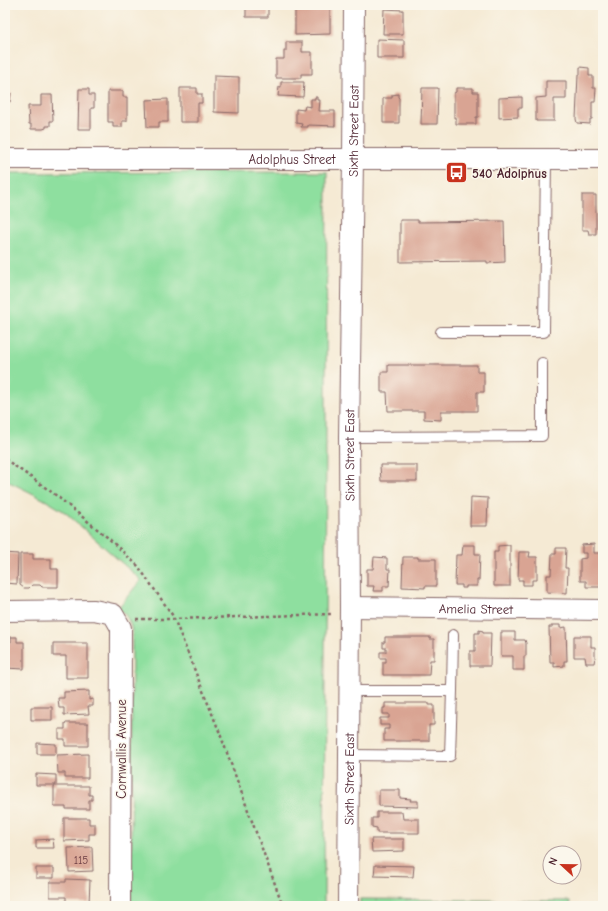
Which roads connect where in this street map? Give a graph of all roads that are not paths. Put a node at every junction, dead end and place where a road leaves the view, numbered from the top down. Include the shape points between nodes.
1 (354, 5) edge
2 (5, 159) edge
3 (353, 159) junction
4 (546, 159) junction
5 (603, 159) edge
6 (441, 332) dead end
7 (542, 363) dead end
8 (349, 437) junction
9 (350, 607) junction
10 (603, 610) edge
11 (5, 611) edge
12 (453, 636) dead end
13 (349, 690) junction
14 (452, 691) junction
15 (349, 755) junction
16 (120, 906) edge
17 (348, 906) edge

1 - 3 street, Sixth Street East
2 - 3 street, Adolphus Street
3 - 4 street, Adolphus Street
3 - 8 street, Sixth Street East
4 - 5 street, Adolphus Street
4 - 6 lane via 544,332
7 - 8 lane via 542,436
8 - 9 street, Sixth Street East
9 - 10 street, Amelia Street
9 - 13 street, Sixth Street East
11 - 16 street, Cornwallis Avenue via 94,610 113,614 121,628
12 - 14 lane
13 - 14 lane
13 - 15 street, Sixth Street East
14 - 15 lane via 450,756
15 - 17 street, Sixth Street East

